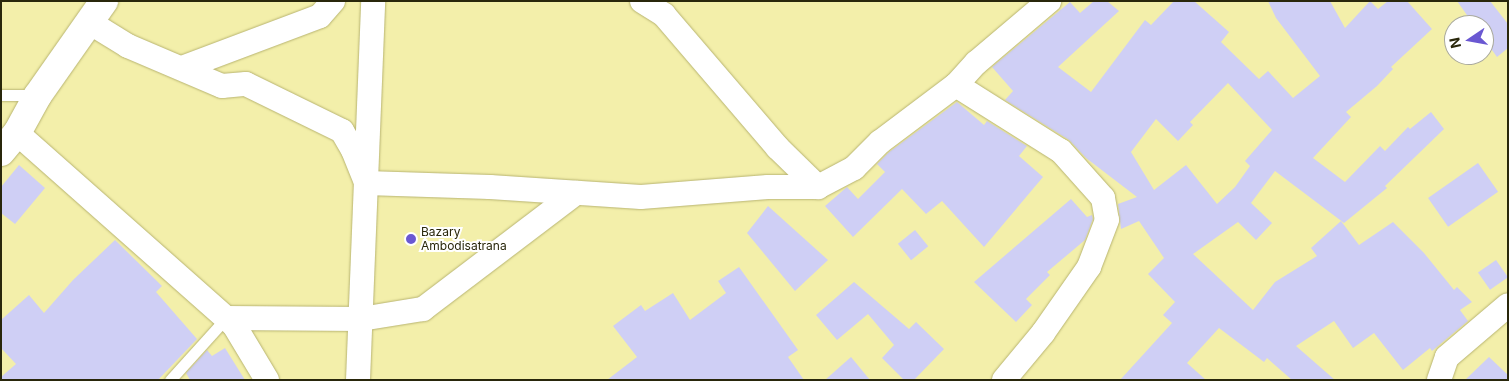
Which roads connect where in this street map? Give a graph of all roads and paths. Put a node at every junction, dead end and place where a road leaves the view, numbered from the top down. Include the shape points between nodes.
1 (332, 1) edge
2 (373, 1) edge
3 (642, 1) edge
4 (1049, 1) edge
5 (96, 12) edge
6 (182, 68) junction
7 (956, 86) junction
8 (38, 95) junction
9 (1, 96) edge
10 (9, 143) edge
11 (366, 183) junction
12 (818, 186) junction
13 (576, 192) junction
14 (1508, 305) edge
15 (226, 318) junction
16 (361, 319) junction
17 (170, 380) edge
18 (267, 380) edge
19 (358, 380) edge
20 (1004, 380) edge
21 (1439, 380) edge

1 - 6 street via 320,16
2 - 11 street
3 - 12 street via 664,15 778,148
4 - 7 street via 976,63
5 - 6 street via 128,46
5 - 8 main road
6 - 11 street via 222,86 246,84 342,131
7 - 12 street via 880,142 854,168
7 - 20 street via 1061,151 1103,198 1107,220 1089,267
8 - 9 lane
8 - 10 main road
10 - 15 street
11 - 13 street
11 - 16 street
12 - 13 street via 641,197
13 - 16 street via 423,309
14 - 21 street via 1447,357
15 - 16 street
15 - 17 lane
15 - 18 street via 234,325
16 - 19 street

